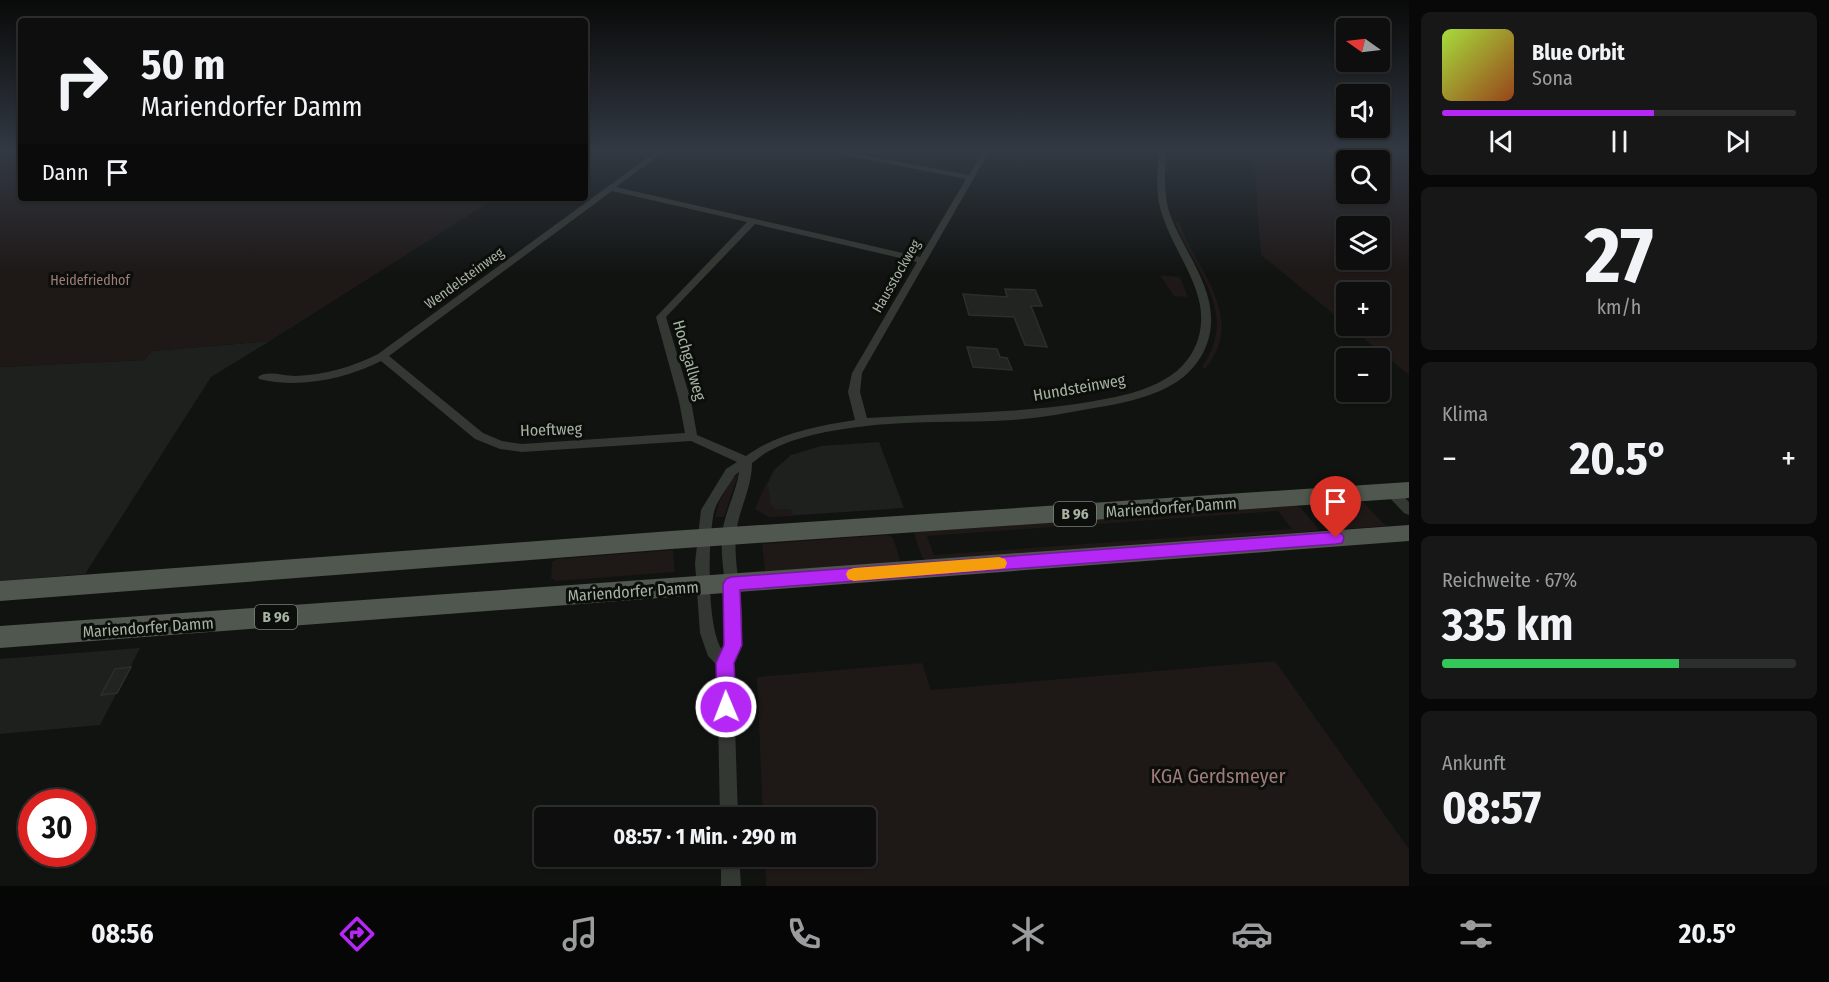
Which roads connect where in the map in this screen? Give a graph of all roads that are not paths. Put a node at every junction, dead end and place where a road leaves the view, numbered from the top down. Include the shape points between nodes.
1 (605, 191) edge
2 (625, 191) edge
3 (962, 191) edge
4 (1163, 191) edge
5 (753, 221) junction
6 (922, 260) junction
7 (382, 356) junction
8 (263, 377) dead end
9 (862, 423) junction
10 (692, 437) junction
11 (746, 461) junction
12 (1400, 491) edge
13 (1409, 510) edge
14 (1409, 533) edge
15 (729, 537) junction
16 (701, 539) junction
17 (731, 584) junction
18 (704, 586) junction
19 (0, 591) edge
20 (0, 637) edge
21 (725, 663) junction
22 (729, 807) edge
23 (730, 867) edge
24 (731, 886) edge

1 - 7 street, Wendelsteinweg
2 - 5 street
3 - 6 street, Hausstockweg
4 - 9 street, Hundsteinweg via 1166,216 1201,291 1207,315 1206,339 1188,366 1169,382 1125,399 1022,415
5 - 6 street
5 - 10 street, Hochgallweg via 661,317
6 - 9 street, Hausstockweg via 857,373 854,392
7 - 8 street, Wendelsteinweg via 334,375
7 - 10 street, Hoeftweg via 473,433 500,445 522,448
9 - 11 street, Hundsteinweg via 793,435 759,450
10 - 11 street, Hoeftweg
11 - 15 street via 747,476 735,506
11 - 16 street, Hundsteinweg via 722,480
12 - 13 street
12 - 15 main road, Mariendorfer Damm / B 96
14 - 17 main road, Mariendorfer Damm / B 96
15 - 16 main road, Mariendorfer Damm / B 96
15 - 17 street
16 - 18 street, Hundsteinweg
16 - 19 main road, Mariendorfer Damm / B 96
17 - 18 main road, Mariendorfer Damm / B 96
17 - 21 street via 733,645
18 - 20 main road, Mariendorfer Damm / B 96
18 - 21 street, Hundsteinweg via 712,649
21 - 22 street
23 - 24 street

